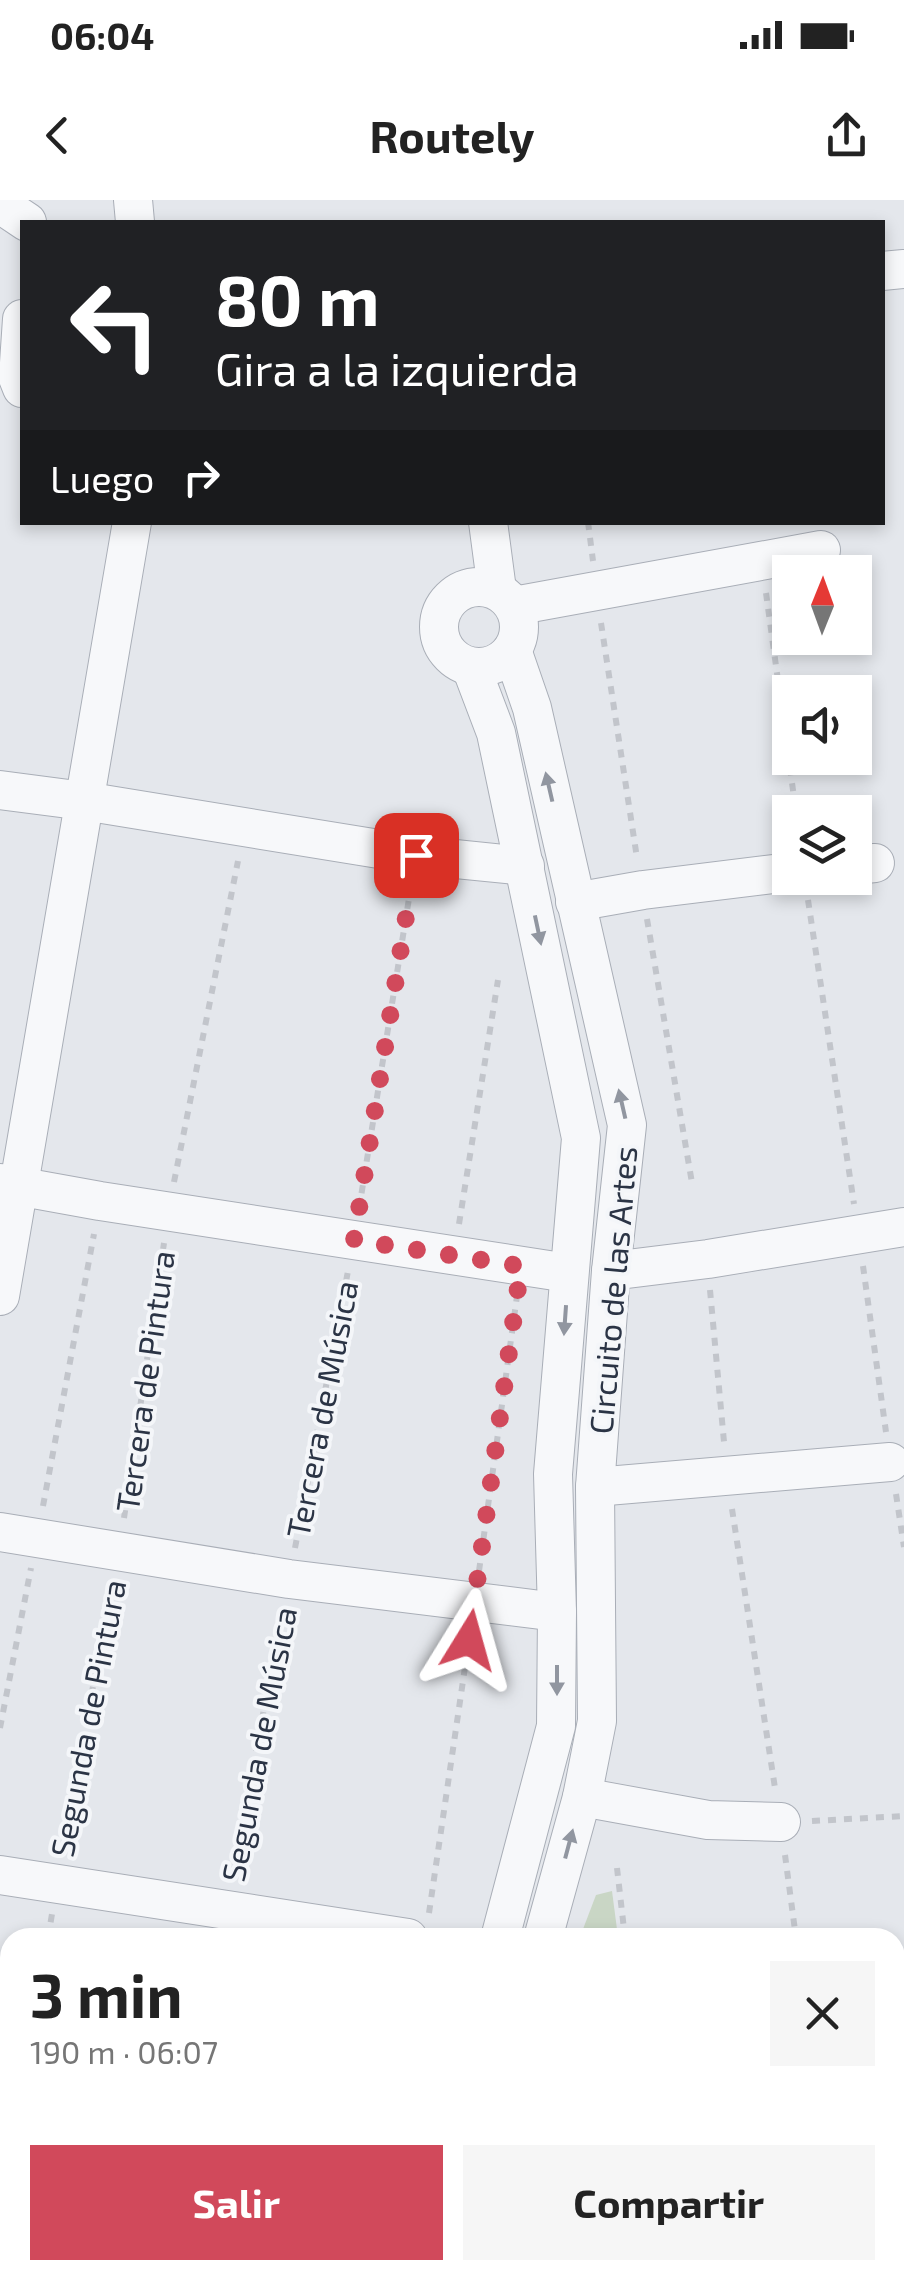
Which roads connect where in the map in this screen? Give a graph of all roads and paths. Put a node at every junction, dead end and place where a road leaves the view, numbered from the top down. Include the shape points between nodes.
1 (0, 204) edge
2 (25, 220) edge
3 (20, 348) edge
4 (20, 383) edge
5 (131, 525) edge
6 (489, 525) edge
7 (821, 550) dead end
8 (762, 560) junction
9 (596, 591) junction
10 (505, 598) junction
11 (512, 650) junction
12 (472, 667) junction
13 (0, 790) edge
14 (794, 795) edge
15 (84, 801) junction
16 (245, 827) junction
17 (416, 855) junction
18 (525, 866) junction
19 (772, 885) edge
20 (642, 890) junction
21 (801, 895) edge
22 (575, 902) junction
23 (498, 980) dead end
24 (692, 1183) dead end
25 (10, 1185) edge
26 (100, 1201) junction
27 (168, 1211) junction
28 (904, 1227) edge
29 (858, 1235) junction
30 (354, 1240) junction
31 (454, 1255) junction
32 (708, 1258) junction
33 (521, 1266) junction
34 (610, 1271) junction
35 (568, 1273) junction
36 (0, 1296) edge
37 (890, 1462) junction
38 (727, 1476) junction
39 (594, 1486) junction
40 (18, 1535) edge
41 (904, 1547) edge
42 (118, 1552) junction
43 (288, 1580) junction
44 (474, 1602) junction
45 (557, 1612) junction
46 (0, 1728) edge
47 (582, 1797) junction
48 (904, 1816) edge
49 (780, 1822) junction
50 (617, 1868) dead end
51 (0, 1875) edge
52 (56, 1884) junction
53 (226, 1909) junction
54 (418, 1928) edge
55 (503, 1928) edge
56 (546, 1928) edge
57 (625, 1928) edge
58 (795, 1928) edge

1 - 2 street
3 - 4 street
5 - 15 street
6 - 10 street
7 - 8 street
8 - 9 street
8 - 14 path
9 - 10 street
9 - 20 path
10 - 11 street via 519,628
10 - 12 street via 474,587 453,595 440,614 439,636 451,656
11 - 12 street via 494,664
22 -> 11 street, Circuito de las Artes via 532,708
12 - 18 street, Circuito de las Artes via 496,733
13 - 15 street
15 - 16 street
15 - 25 street
16 - 17 street
16 - 27 path, Tercera de Pintura
17 - 18 street
17 - 30 path, Tercera de Música
18 -> 35 street, Circuito de las Artes via 582,1138
19 - 20 street
20 - 22 street
20 - 24 path
21 - 29 path
34 -> 22 street, Circuito de las Artes via 627,1125
23 - 31 path
25 - 26 street
25 - 36 street
26 - 27 street
26 - 40 path
27 - 30 street
27 - 42 path, Tercera de Pintura
28 - 29 street
29 - 32 street
29 - 37 path
30 - 31 street
30 - 43 path, Tercera de Música
31 - 33 street
32 - 34 street
32 - 38 path
33 - 35 street
33 - 44 path
34 - 39 street, Circuito de las Artes
35 -> 45 street, Circuito de las Artes via 553,1474
37 - 38 street
37 - 41 path
38 - 39 street
38 - 49 path
39 - 47 street, Circuito de las Artes via 596,1721
40 - 42 street
40 - 46 path
42 - 43 street
42 - 52 path, Segunda de Pintura
43 - 44 street
43 - 53 path, Segunda de Música
44 - 45 street
44 - 54 path
45 -> 55 street, Circuito de las Artes via 556,1726
47 - 49 street via 708,1820
56 -> 47 street, Circuito de las Artes
48 - 49 path
49 - 58 path
50 - 57 path
51 - 52 street
52 - 53 street
53 - 54 street

